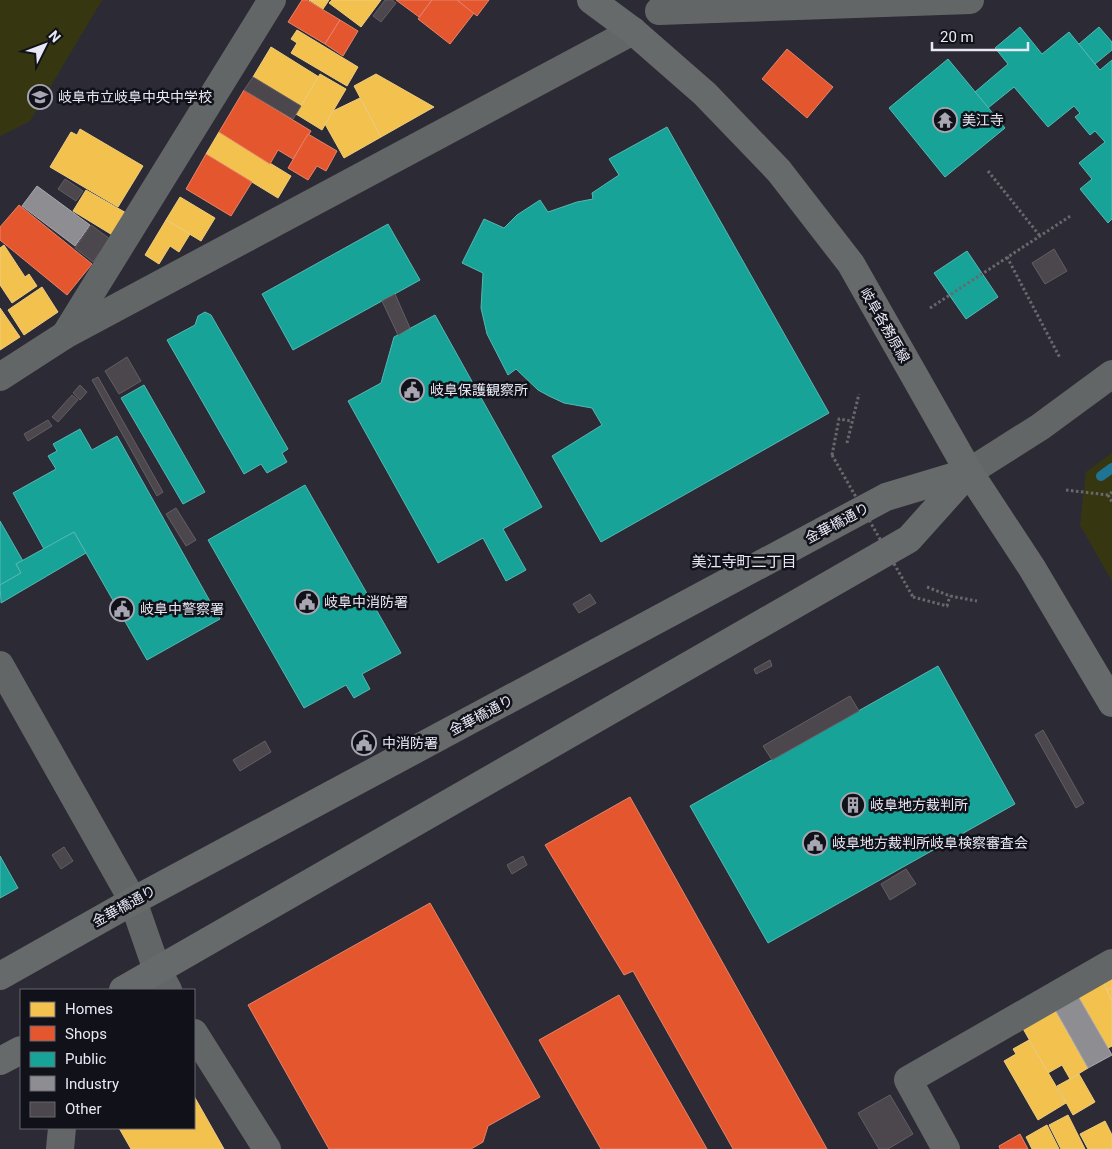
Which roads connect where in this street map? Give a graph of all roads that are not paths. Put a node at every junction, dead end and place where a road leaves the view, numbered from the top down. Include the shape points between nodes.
1 (272, 0) edge
2 (591, 0) edge
3 (970, 0) edge
4 (668, 6) edge
5 (633, 31) junction
6 (65, 335) junction
7 (1112, 374) edge
8 (0, 377) edge
9 (969, 472) junction
10 (0, 665) edge
11 (1112, 703) edge
12 (133, 901) junction
13 (1112, 963) edge
14 (0, 976) edge
15 (162, 980) edge
16 (127, 989) edge
17 (195, 1035) edge
18 (20, 1051) edge
19 (0, 1062) edge
20 (62, 1129) edge
21 (60, 1149) edge
22 (268, 1149) edge
23 (946, 1149) edge

1 - 6 street
2 - 5 main road, 岐阜各務原線
3 - 4 street
4 - 5 street
5 - 6 street
5 - 9 main road, 岐阜各務原線 via 705,94 779,171 839,248
6 - 8 street
7 - 9 street, 金華橋通り via 1040,427
9 - 11 main road, 岐阜各務原線 via 1032,568
9 - 12 main road, 金華橋通り via 886,497
9 - 15 main road, 金華橋通り via 909,539
10 - 12 street
12 - 14 main road, 金華橋通り
12 - 15 street
13 - 23 street via 908,1080
15 - 16 main road, 金華橋通り
17 - 22 street
18 - 19 main road
20 - 21 street

